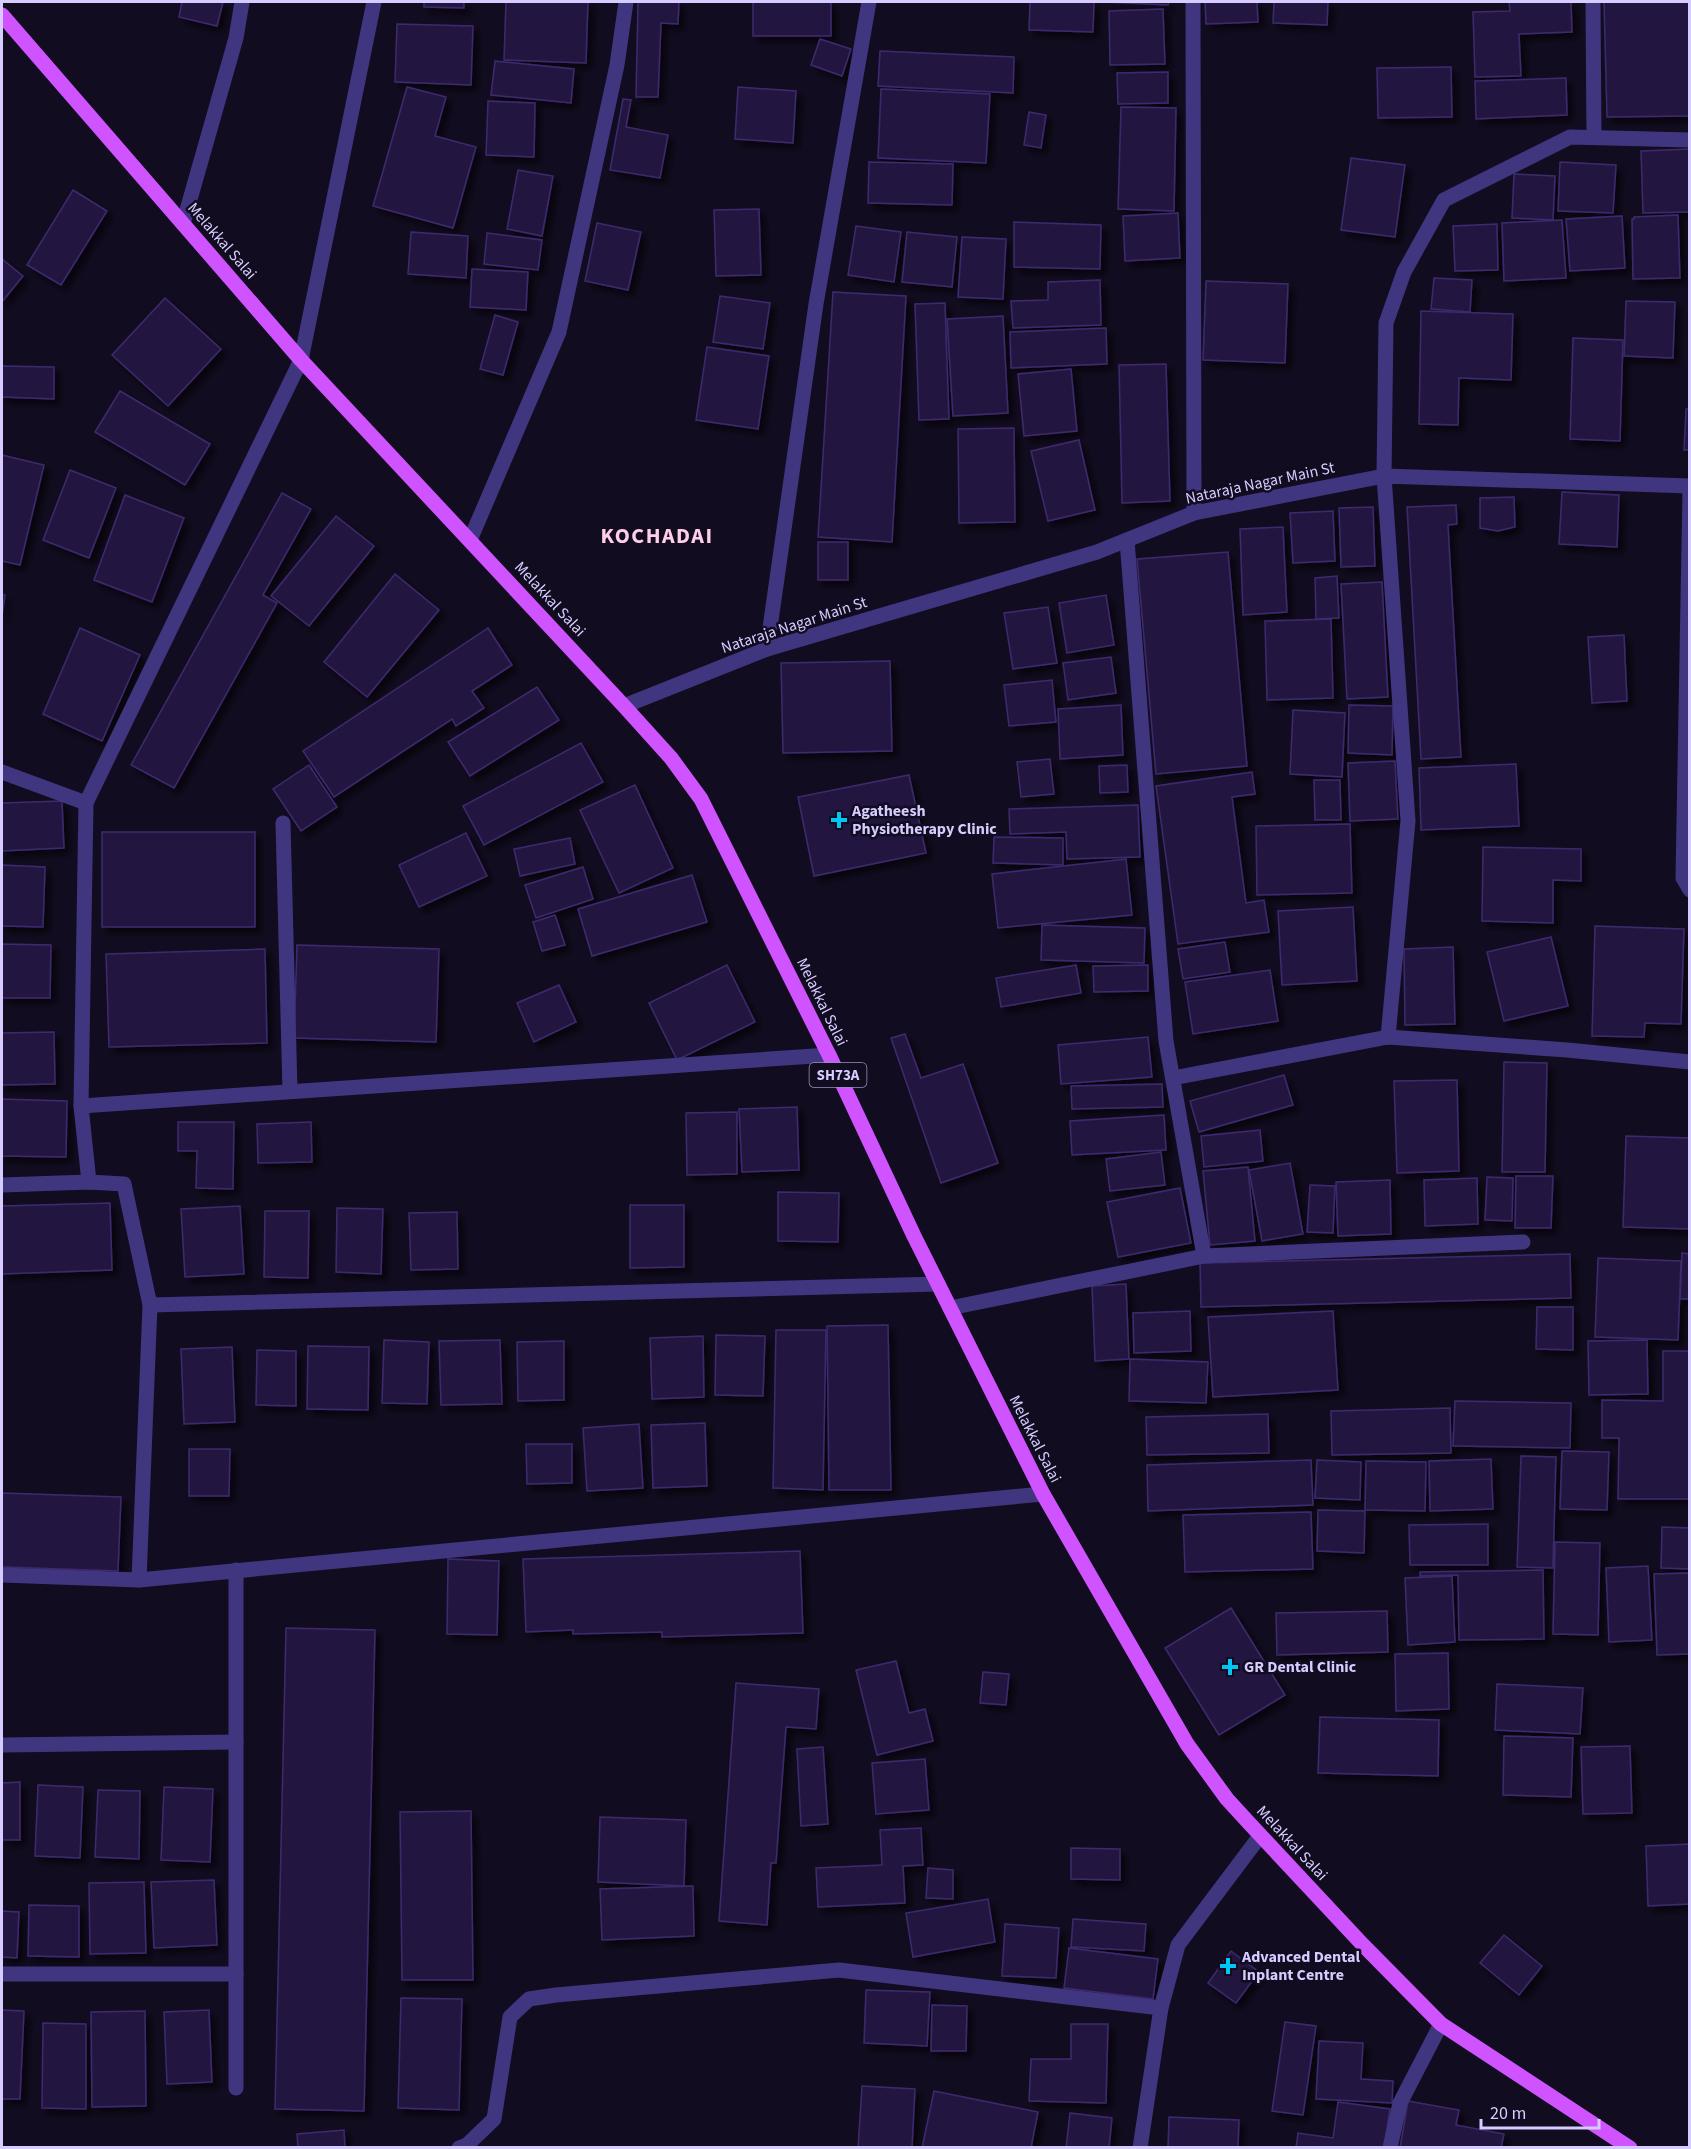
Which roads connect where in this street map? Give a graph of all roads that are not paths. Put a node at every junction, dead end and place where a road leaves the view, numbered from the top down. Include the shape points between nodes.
1 (242, 2) edge
2 (374, 2) edge
3 (626, 2) edge
4 (869, 2) edge
5 (1193, 2) edge
6 (1593, 2) edge
7 (2, 15) edge
8 (1594, 137) junction
9 (1689, 140) edge
10 (183, 224) junction
11 (301, 360) junction
12 (1384, 476) junction
13 (1689, 488) edge
14 (1194, 513) junction
15 (470, 540) junction
16 (1127, 540) junction
17 (767, 649) junction
18 (624, 706) junction
19 (2, 772) edge
20 (86, 803) junction
21 (283, 823) dead end
22 (1689, 890) edge
23 (1388, 1037) junction
24 (829, 1055) junction
25 (1689, 1062) edge
26 (1173, 1078) junction
27 (290, 1091) junction
28 (81, 1106) junction
29 (89, 1182) junction
30 (2, 1185) edge
31 (1523, 1242) dead end
32 (1204, 1256) junction
33 (938, 1284) junction
34 (150, 1305) junction
35 (950, 1308) junction
36 (1042, 1494) junction
37 (236, 1570) junction
38 (2, 1575) edge
39 (139, 1580) junction
40 (236, 1742) junction
41 (2, 1744) edge
42 (1260, 1836) junction
43 (2, 1974) edge
44 (236, 1974) junction
45 (1161, 2008) junction
46 (1441, 2024) junction
47 (236, 2088) dead end
48 (459, 2148) edge
49 (1140, 2148) edge
50 (1390, 2148) edge
51 (1630, 2148) edge

1 - 10 street via 236,38
2 - 11 street
3 - 15 street via 617,65 559,332
4 - 17 street via 816,304
5 - 14 street
6 - 8 street
7 - 10 main road, Melakkal Salai / SH73A
8 - 9 street
8 - 12 street via 1570,137 1444,200 1404,272 1386,323
10 - 11 main road, Melakkal Salai / SH73A
11 - 15 main road, Melakkal Salai / SH73A
11 - 20 street
12 - 13 street, Nataraja Nagar Main St
12 - 14 street, Nataraja Nagar Main St
12 - 23 street via 1408,821
13 - 22 street via 1683,878
14 - 16 street, Nataraja Nagar Main St
15 - 18 main road, Melakkal Salai / SH73A
16 - 17 street, Nataraja Nagar Main St
16 - 26 street via 1166,1041
17 - 18 street, Nataraja Nagar Main St
18 - 24 main road, Melakkal Salai / SH73A via 671,758 701,799
19 - 20 street
20 - 28 street
21 - 27 street
23 - 25 street
23 - 26 street
24 - 27 street
24 - 33 main road, Melakkal Salai / SH73A
26 - 32 street
27 - 28 street
28 - 29 street
29 - 30 street
29 - 34 street via 124,1184
31 - 32 street
32 - 35 street
33 - 34 street
33 - 35 main road, Melakkal Salai / SH73A
34 - 39 street
35 - 36 main road, Melakkal Salai / SH73A
36 - 37 street
36 - 42 main road, Melakkal Salai / SH73A via 1187,1744
37 - 39 street
37 - 40 street
38 - 39 street
40 - 41 street
40 - 44 street
42 - 45 street via 1178,1946
42 - 46 main road, Melakkal Salai / SH73A
43 - 44 street
44 - 47 street
45 - 48 street via 839,1970 529,1999 510,2017 494,2119
45 - 49 street
46 - 50 street via 1400,2103
46 - 51 main road, Melakkal Salai / SH73A

